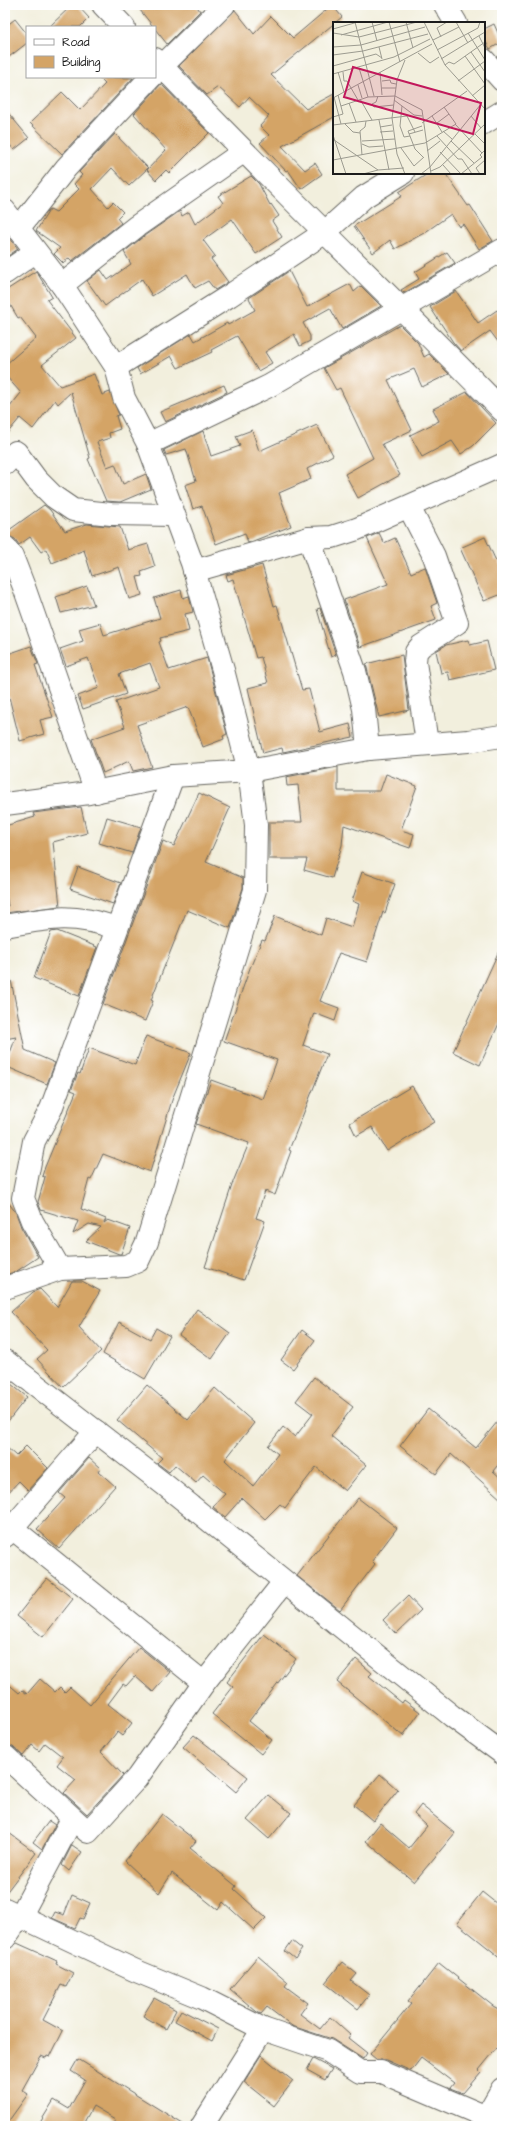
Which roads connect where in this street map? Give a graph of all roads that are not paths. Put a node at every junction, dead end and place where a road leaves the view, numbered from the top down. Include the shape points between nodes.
1 (103, 5) edge
2 (224, 5) edge
3 (445, 5) edge
4 (455, 22) edge
5 (123, 26) edge
6 (485, 61) edge
7 (156, 68) edge
8 (156, 70) edge
9 (147, 78) edge
10 (502, 80) edge
11 (502, 112) edge
12 (485, 122) edge
13 (243, 152) junction
14 (401, 174) edge
15 (5, 211) edge
16 (18, 229) junction
17 (324, 232) junction
18 (502, 250) edge
19 (35, 252) junction
20 (5, 273) edge
21 (62, 285) junction
22 (404, 309) junction
23 (116, 367) junction
24 (502, 410) edge
25 (148, 444) junction
26 (9, 453) edge
27 (502, 465) edge
28 (410, 507) junction
29 (173, 514) junction
30 (309, 538) junction
31 (5, 547) edge
32 (194, 571) junction
33 (502, 736) edge
34 (427, 743) junction
35 (368, 749) junction
36 (249, 771) junction
37 (173, 776) junction
38 (96, 792) junction
39 (5, 804) edge
40 (5, 926) edge
41 (116, 928) junction
42 (60, 1269) junction
43 (5, 1288) edge
44 (5, 1361) edge
45 (96, 1431) junction
46 (8, 1532) edge
47 (284, 1582) junction
48 (204, 1683) junction
49 (502, 1753) edge
50 (5, 1756) edge
51 (72, 1819) junction
52 (13, 1912) edge
53 (5, 1938) edge
54 (263, 2029) junction
55 (502, 2089) edge
56 (495, 2119) edge
57 (202, 2126) edge

1 - 5 street
2 - 7 street
3 - 4 street
6 - 10 street
8 - 13 street
9 - 16 street via 66,168
11 - 12 street
13 - 17 street
13 - 21 street via 137,226
14 - 17 street via 364,197
15 - 16 street
16 - 19 street
17 - 22 street
17 - 23 street
18 - 22 street
19 - 20 street
19 - 21 street
21 - 23 street
22 - 24 street
22 - 25 street via 269,386
23 - 25 street via 124,398
25 - 29 street
26 - 29 street via 54,497 73,510 111,514
27 - 28 street
28 - 30 street via 332,537
28 - 34 street via 434,556 457,624 421,646 416,652 415,662
29 - 32 street
30 - 32 street
30 - 35 street via 355,671 364,709
31 - 38 street via 12,556 24,587
32 - 36 street
33 - 34 street
34 - 35 street
35 - 36 street
36 - 37 street
36 - 42 street via 256,825 255,890 147,1242 138,1261 126,1266
37 - 38 street
37 - 41 street
38 - 39 street
40 - 41 street via 68,917 97,921
41 - 42 street via 51,1109 34,1142 23,1198 32,1221
42 - 43 street
44 - 45 street
45 - 46 street
45 - 47 street
46 - 48 street
47 - 48 street
47 - 49 street
48 - 51 street via 137,1778 88,1832
50 - 51 street
51 - 52 street
52 - 53 street
52 - 54 street via 134,1970 202,1998
54 - 56 street via 328,2051 360,2072 381,2072
54 - 57 street
55 - 56 street

